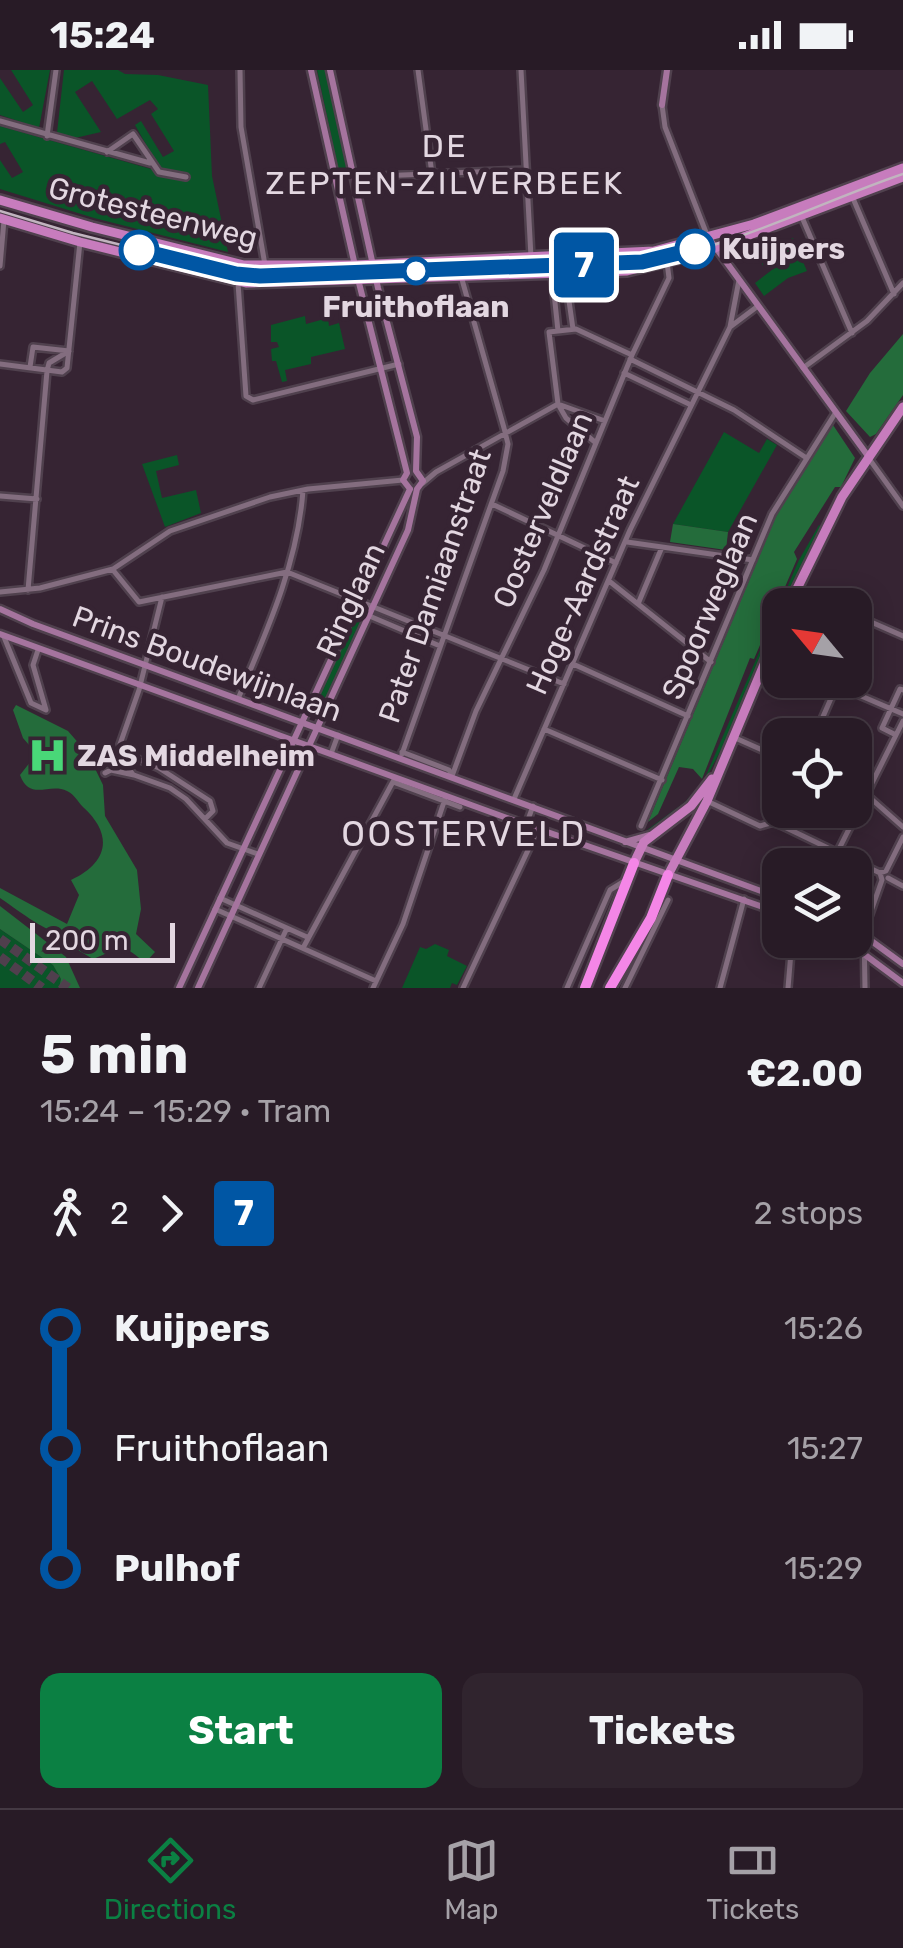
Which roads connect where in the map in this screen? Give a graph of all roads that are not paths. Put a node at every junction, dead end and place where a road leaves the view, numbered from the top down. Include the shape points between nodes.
1 (56, 70) edge
2 (240, 70) edge
3 (311, 70) edge
4 (330, 70) edge
5 (418, 70) edge
6 (521, 70) edge
7 (667, 70) edge
8 (662, 106) joint
9 (0, 121) edge
10 (47, 136) junction
11 (108, 152) junction
12 (150, 163) junction
13 (903, 168) edge
14 (526, 170) junction
15 (432, 174) junction
16 (186, 176) dead end
17 (356, 177) junction
18 (903, 178) edge
19 (852, 195) junction
20 (0, 200) edge
21 (801, 215) junction
22 (2, 219) edge
23 (708, 237) junction
24 (80, 242) junction
25 (716, 247) junction
26 (532, 257) junction
27 (667, 262) junction
28 (374, 264) junction
29 (355, 265) junction
30 (0, 266) edge
31 (265, 266) junction
32 (564, 273) junction
33 (552, 274) junction
34 (461, 276) junction
35 (358, 279) junction
36 (376, 279) junction
37 (739, 280) junction
38 (238, 282) junction
39 (903, 283) edge
40 (894, 294) junction
41 (363, 298) junction
42 (382, 299) junction
43 (758, 306) junction
44 (730, 327) junction
45 (573, 329) junction
46 (558, 331) junction
47 (852, 333) junction
48 (68, 351) junction
49 (631, 357) junction
50 (0, 364) edge
51 (399, 364) junction
52 (30, 367) junction
53 (381, 369) junction
54 (803, 369) junction
55 (47, 370) junction
56 (624, 373) junction
57 (698, 392) junction
58 (558, 404) junction
59 (691, 405) junction
60 (903, 407) edge
61 (836, 412) junction
62 (605, 421) junction
63 (504, 434) junction
64 (596, 443) junction
65 (868, 456) junction
66 (805, 457) junction
67 (436, 472) junction
68 (412, 474) junction
69 (417, 487) junction
70 (303, 490) junction
71 (0, 496) edge
72 (36, 499) junction
73 (492, 504) junction
74 (903, 506) edge
75 (559, 536) junction
76 (626, 541) junction
77 (662, 547) junction
78 (752, 560) junction
79 (617, 563) junction
80 (113, 570) junction
81 (287, 572) junction
82 (609, 581) junction
83 (797, 588) edge
84 (28, 590) junction
85 (0, 592) edge
86 (162, 596) junction
87 (358, 599) junction
88 (638, 604) junction
89 (374, 606) junction
90 (0, 609) edge
91 (353, 609) junction
92 (369, 616) junction
93 (872, 622) edge
94 (444, 634) junction
95 (2, 636) edge
96 (903, 636) edge
97 (440, 646) junction
98 (38, 650) junction
99 (502, 658) junction
100 (711, 662) junction
101 (572, 664) junction
102 (145, 665) junction
103 (762, 668) edge
104 (564, 684) junction
105 (140, 686) junction
106 (903, 690) edge
107 (868, 698) edge
108 (238, 699) junction
109 (890, 709) junction
110 (307, 710) junction
111 (688, 716) junction
112 (903, 718) edge
113 (303, 722) junction
114 (319, 724) junction
115 (544, 729) junction
116 (338, 735) junction
117 (896, 735) junction
118 (732, 737) junction
119 (292, 745) junction
120 (308, 746) junction
121 (762, 750) edge
122 (118, 752) junction
123 (331, 754) junction
124 (402, 755) junction
125 (304, 757) junction
126 (717, 773) junction
127 (134, 775) junction
128 (452, 776) junction
129 (394, 780) junction
130 (662, 780) junction
131 (872, 787) edge
132 (445, 798) junction
133 (514, 798) junction
134 (872, 799) edge
135 (706, 800) junction
136 (533, 806) junction
137 (460, 807) dead end
138 (205, 819) junction
139 (526, 825) junction
140 (641, 826) dead end
141 (903, 826) edge
142 (538, 828) junction
143 (651, 835) junction
144 (903, 836) edge
145 (625, 842) junction
146 (680, 848) junction
147 (829, 848) edge
148 (244, 849) junction
149 (640, 849) junction
150 (260, 854) junction
151 (612, 854) junction
152 (674, 862) junction
153 (634, 863) junction
154 (692, 867) junction
155 (872, 870) edge
156 (884, 876) junction
157 (628, 877) junction
158 (674, 877) junction
159 (903, 886) edge
160 (762, 892) edge
161 (220, 898) junction
162 (664, 898) junction
163 (744, 899) junction
164 (236, 905) junction
165 (762, 906) edge
166 (215, 909) junction
167 (872, 911) edge
168 (231, 916) junction
169 (286, 928) junction
170 (308, 937) junction
171 (282, 938) junction
172 (872, 940) edge
173 (303, 948) junction
174 (790, 958) edge
175 (864, 958) edge
176 (872, 958) edge
177 (903, 964) edge
178 (903, 983) edge
179 (374, 984) edge
180 (179, 988) edge
181 (198, 988) edge
182 (259, 988) edge
183 (463, 988) edge
184 (567, 988) edge
185 (585, 988) edge
186 (610, 988) edge
187 (625, 988) edge
188 (720, 988) edge
189 (788, 988) edge
190 (865, 988) edge

1 - 10 street
2 - 31 street via 242,127
3 - 29 street
4 - 17 street
5 - 15 street
6 - 14 street
7 - 8 street
8 - 23 street
9 - 10 street
10 - 11 street
11 - 12 street
11 - 12 street via 133,134
12 - 16 street via 166,176
13 - 23 main road
14 - 15 street
14 - 26 street
15 - 17 street
17 - 28 street
18 - 19 main road
19 - 21 main road
19 - 40 street
20 - 31 main road, Grotesteenweg
21 - 25 main road
21 - 47 street
22 - 24 main road, Grotesteenweg
22 - 30 street
23 - 25 street
23 - 26 main road via 654,251
24 - 38 main road, Grotesteenweg
24 - 48 street
25 - 27 main road
25 - 37 street
26 - 28 main road
27 - 32 main road
27 - 49 street, Oosterveldlaan via 668,278
28 - 29 main road, Grotesteenweg
28 - 36 street, Ringlaan
29 - 31 main road, Grotesteenweg
29 - 35 street, Ringlaan
32 - 33 main road
32 - 45 street
33 - 34 main road
33 - 46 street
34 - 36 main road
34 - 63 street
35 - 36 main road, Grotesteenweg
35 - 38 main road, Grotesteenweg
35 - 41 street, Ringlaan
36 - 42 street, Ringlaan
37 - 43 street
37 - 44 street
38 - 53 street via 246,396 259,399
39 - 40 street
40 - 47 street
41 - 42 street
41 - 53 street, Ringlaan
42 - 51 street, Ringlaan
43 - 44 street
43 - 54 street
44 - 57 street, Hoge-Aardstraat
45 - 46 street
45 - 49 street
46 - 58 street via 549,332
47 - 54 street
48 - 52 street via 34,347
48 - 55 street
48 - 55 street via 65,370
49 - 56 street, Oosterveldlaan
49 - 57 street
50 - 52 street
51 - 53 street
51 - 68 street, Ringlaan via 417,438
52 - 55 street
53 - 68 street, Ringlaan
54 - 61 street
55 - 72 street
56 - 59 street
56 - 62 street, Oosterveldlaan
57 - 59 street, Hoge-Aardstraat
57 - 66 street
58 - 62 street
58 - 63 street
58 - 64 street
59 - 76 street, Hoge-Aardstraat
60 - 65 main road
61 - 65 street
61 - 66 street, Spoorweglaan
62 - 64 street, Oosterveldlaan
63 - 67 street
63 - 73 street, Pater Damiaanstraat via 508,451
64 - 75 street, Oosterveldlaan
65 - 74 street
65 - 83 main road
66 - 78 street, Spoorweglaan
67 - 68 street
67 - 69 street
68 - 69 street, Ringlaan
68 - 69 street, Ringlaan
68 - 70 street
69 - 87 street, Ringlaan
69 - 89 street, Ringlaan via 410,526
70 - 80 street via 170,532
70 - 81 street
71 - 72 street
72 - 84 street
73 - 75 street
73 - 94 street, Pater Damiaanstraat
75 - 79 street
75 - 99 street, Oosterveldlaan
76 - 77 street
76 - 79 street, Hoge-Aardstraat
77 - 78 street
77 - 88 street
78 - 100 street, Spoorweglaan
79 - 82 street, Hoge-Aardstraat
80 - 84 street
80 - 86 street via 140,602
81 - 86 street
81 - 87 street
81 - 108 street
82 - 88 street
82 - 101 street, Hoge-Aardstraat
84 - 85 street
86 - 102 street
87 - 89 street
87 - 91 street, Ringlaan
88 - 100 street
89 - 92 street, Ringlaan
89 - 94 street
90 - 102 street, Prins Boudewijnlaan
91 - 92 street
91 - 110 street, Ringlaan
92 - 97 street
92 - 114 street, Ringlaan
93 - 96 street
94 - 97 street, Pater Damiaanstraat
94 - 99 street
95 - 98 street, Prins Boudewijnlaan
95 - 98 street via 31,704 46,710 32,666
97 - 124 street, Pater Damiaanstraat
98 - 105 street, Prins Boudewijnlaan
99 - 104 street
99 - 128 street, Oosterveldlaan
100 - 111 street, Spoorweglaan
101 - 104 street, Hoge-Aardstraat
101 - 111 street
102 - 105 street
102 - 108 street, Prins Boudewijnlaan
103 - 118 main road
104 - 115 street, Hoge-Aardstraat
105 - 119 street, Prins Boudewijnlaan
105 - 122 street
106 - 109 street
107 - 109 street
108 - 113 street, Prins Boudewijnlaan
109 - 112 street
109 - 117 street via 882,728
110 - 113 street, Ringlaan
110 - 114 street
111 - 130 street, Spoorweglaan
112 - 117 street
113 - 114 street, Prins Boudewijnlaan
113 - 119 street, Ringlaan
114 - 116 street, Prins Boudewijnlaan
114 - 120 street, Ringlaan
115 - 130 street
115 - 133 street, Hoge-Aardstraat
116 - 123 street
116 - 124 street, Prins Boudewijnlaan
117 - 131 street
118 - 121 street
118 - 126 main road
119 - 120 street, Prins Boudewijnlaan
119 - 125 street
119 - 148 street, Ringlaan
120 - 123 street, Prins Boudewijnlaan
120 - 125 street, Ringlaan
122 - 127 street
122 - 127 street via 108,772
122 - 138 street via 159,768 210,801
123 - 129 street, Prins Boudewijnlaan
124 - 128 street, Prins Boudewijnlaan
125 - 150 street, Ringlaan
126 - 135 main road
126 - 143 main road via 691,806
127 - 138 street via 178,792
128 - 133 street, Prins Boudewijnlaan
129 - 132 street, Prins Boudewijnlaan
129 - 170 street
130 - 140 street, Spoorweglaan
132 - 137 street, Prins Boudewijnlaan
132 - 139 street, Prins Boudewijnlaan
132 - 179 street
133 - 136 street, Prins Boudewijnlaan
134 - 141 street
135 - 146 main road
135 - 147 street
136 - 139 street
136 - 145 street, Prins Boudewijnlaan
138 - 148 street via 227,843
139 - 142 street, Prins Boudewijnlaan
142 - 151 street, Prins Boudewijnlaan
142 - 183 street
143 - 145 street
143 - 149 main road
144 - 156 street
145 - 149 street, Prins Boudewijnlaan
146 - 152 main road
146 - 154 street
148 - 150 street
148 - 161 street, Ringlaan
149 - 152 street, Prins Boudewijnlaan
149 - 153 main road
150 - 164 street, Ringlaan
151 - 153 street, Prins Boudewijnlaan
151 - 157 street
152 - 154 street, Prins Boudewijnlaan
152 - 158 main road
153 - 157 highway
153 - 158 street, Prins Boudewijnlaan
154 - 160 street, Prins Boudewijnlaan
155 - 156 street
156 - 159 street
156 - 167 street
157 - 184 street via 610,890
157 - 185 highway
158 - 162 highway
158 - 163 street, Prins Boudewijnlaan
161 - 164 street
161 - 166 street, Ringlaan
162 - 186 highway
162 - 187 street
163 - 165 street, Prins Boudewijnlaan
163 - 188 street
164 - 168 street, Ringlaan
164 - 169 street
166 - 168 street
166 - 180 street, Ringlaan
168 - 171 street
168 - 181 street, Ringlaan
169 - 170 street
169 - 171 street
170 - 173 street
171 - 173 street
171 - 182 street
172 - 177 street
173 - 179 street
174 - 189 street
175 - 190 street
176 - 178 street

